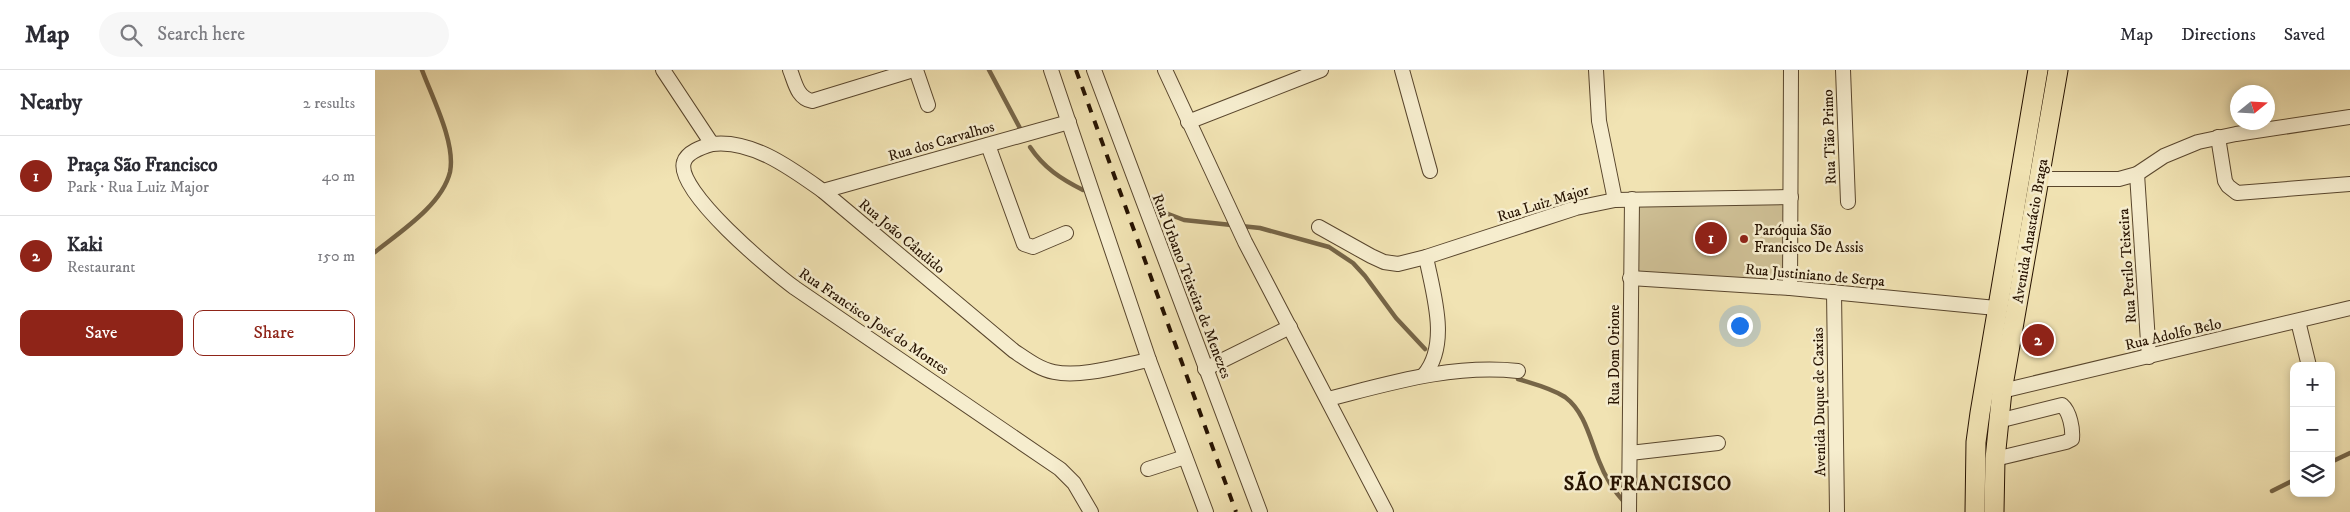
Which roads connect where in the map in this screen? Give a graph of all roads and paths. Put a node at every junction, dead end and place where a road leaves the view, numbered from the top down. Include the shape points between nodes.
1 (663, 70) edge
2 (790, 70) edge
3 (914, 70) edge
4 (1051, 70) edge
5 (1094, 70) edge
6 (1165, 70) edge
7 (1321, 70) edge
8 (1402, 70) edge
9 (1596, 70) edge
10 (1791, 70) edge
11 (1843, 70) edge
12 (2037, 70) edge
13 (2058, 70) edge
14 (928, 105) dead end
15 (2350, 117) edge
16 (1069, 122) junction
17 (1188, 122) junction
18 (2217, 137) junction
19 (711, 144) junction
20 (988, 145) junction
21 (1430, 171) dead end
22 (2137, 174) junction
23 (2039, 179) junction
24 (2350, 184) edge
25 (823, 191) junction
26 (1791, 197) junction
27 (1632, 199) junction
28 (1615, 200) junction
29 (1848, 202) dead end
30 (1319, 227) dead end
31 (1066, 233) dead end
32 (1426, 257) junction
33 (1631, 278) junction
34 (1790, 288) junction
35 (1834, 292) junction
36 (1996, 308) junction
37 (2350, 308) edge
38 (2297, 321) junction
39 (1289, 327) junction
40 (2149, 357) junction
41 (1149, 360) junction
42 (2308, 362) edge
43 (1205, 369) junction
44 (1518, 371) dead end
45 (1424, 375) junction
46 (2002, 390) junction
47 (1327, 399) junction
48 (1998, 421) junction
49 (1718, 443) dead end
50 (1630, 453) junction
51 (1185, 458) junction
52 (1995, 459) junction
53 (1148, 469) dead end
54 (1091, 512) edge
55 (1206, 512) edge
56 (1260, 512) edge
57 (1386, 512) edge
58 (1629, 512) edge
59 (1837, 512) edge
60 (1975, 512) edge
61 (1994, 512) edge

1 - 19 street
2 - 3 street via 801,95 805,99 818,100
3 - 14 street
4 - 16 street
5 - 43 street, Rua Urbano Teixeira de Menezes
6 - 17 street
7 - 17 street
8 - 21 street
9 - 28 street via 1599,121
10 - 26 street
11 - 29 street, Rua Tião Primo
12 - 36 main road, Avenida Anastácio Braga
13 - 23 main road, Avenida Anastácio Braga
15 - 18 street
16 - 20 street, Rua dos Carvalhos
16 - 41 street
17 - 39 street via 1232,217
18 - 22 street via 2180,149
18 - 24 street via 2225,181 2237,192
19 - 25 street, Rua João Cândido via 728,143 752,150
19 - 54 street, Rua Francisco José do Montes via 688,156 683,172 695,194 759,260 1060,469 1074,483
20 - 25 street, Rua dos Carvalhos
20 - 31 street via 1024,244 1033,247
22 - 23 street via 2107,180
22 - 40 street, Rua Perilo Teixeira
23 - 46 main road, Avenida Anastácio Braga
25 - 41 street, Rua João Cândido via 1013,351 1034,364 1055,372 1078,373
26 - 27 street, Rua Luiz Major
26 - 34 street
27 - 28 street, Rua Luiz Major
27 - 33 street, Rua Dom Orione
28 - 32 street, Rua Luiz Major via 1576,208
30 - 32 street, Rua Luiz Major via 1384,262 1398,264
32 - 45 street via 1437,340 1435,357
33 - 34 street, Rua Justiniano de Serpa
33 - 50 street, Rua Dom Orione
34 - 35 street, Rua Justiniano de Serpa
35 - 36 street, Rua Justiniano de Serpa
35 - 59 street, Avenida Duque de Caxias
36 - 60 main road, Avenida Anastácio Braga via 1976,442
37 - 38 street, Rua Adolfo Belo
38 - 40 street, Rua Adolfo Belo
38 - 42 street
39 - 43 street
39 - 47 street
40 - 46 street, Rua Adolfo Belo
41 - 51 street
43 - 56 street, Rua Urbano Teixeira de Menezes
44 - 45 street via 1460,370
45 - 47 street
46 - 48 main road, Avenida Anastácio Braga
47 - 57 street
48 - 52 main road, Avenida Anastácio Braga
48 - 52 street via 2062,406 2066,408 2073,431 2072,439 2066,442
49 - 50 street
50 - 58 street, Rua Dom Orione
51 - 53 street
51 - 55 street
52 - 61 main road, Avenida Anastácio Braga

